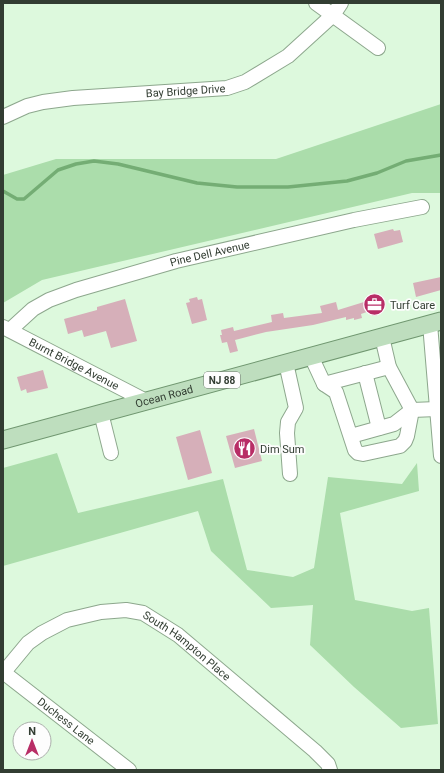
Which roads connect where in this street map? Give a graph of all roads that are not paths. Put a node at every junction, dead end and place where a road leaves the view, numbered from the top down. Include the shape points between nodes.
1 (316, 3) edge
2 (341, 3) edge
3 (333, 15) junction
4 (378, 48) dead end
5 (3, 117) edge
6 (422, 207) dead end
7 (436, 323) edge
8 (6, 329) edge
9 (382, 337) junction
10 (311, 356) junction
11 (286, 363) junction
12 (389, 367) junction
13 (365, 373) junction
14 (324, 384) junction
15 (146, 401) junction
16 (437, 409) junction
17 (412, 410) junction
18 (101, 413) junction
19 (379, 428) junction
20 (351, 436) junction
21 (3, 440) edge
22 (111, 453) dead end
23 (441, 456) edge
24 (290, 474) dead end
25 (4, 672) edge
26 (128, 770) edge
27 (330, 770) edge

1 - 3 street
2 - 3 street, Bay Bridge Drive
3 - 4 street
3 - 5 street, Bay Bridge Drive via 288,56 245,82 227,88 65,99 27,106
6 - 8 street, Pine Dell Avenue via 176,261 97,284 49,300
7 - 9 main road, Ocean Road / NJ 88
7 - 16 street
8 - 15 street, Burnt Bridge Avenue
9 - 10 main road, Ocean Road / NJ 88
9 - 12 street
10 - 11 main road, Ocean Road / NJ 88
10 - 14 street
11 - 15 main road, Ocean Road / NJ 88
11 - 24 street via 296,408 288,422
12 - 13 street
12 - 17 street
13 - 14 street
13 - 19 street
14 - 20 street via 336,392
15 - 18 main road, Ocean Road / NJ 88
16 - 17 street
16 - 23 street
17 - 19 street via 394,424
17 - 20 street via 407,436 400,446 358,453
18 - 21 main road, Ocean Road / NJ 88
18 - 22 street
19 - 20 street
25 - 26 street, Duchess Lane
25 - 27 street, South Hampton Place via 28,643 67,620 102,612 126,610 143,613 178,635 315,751 328,764

